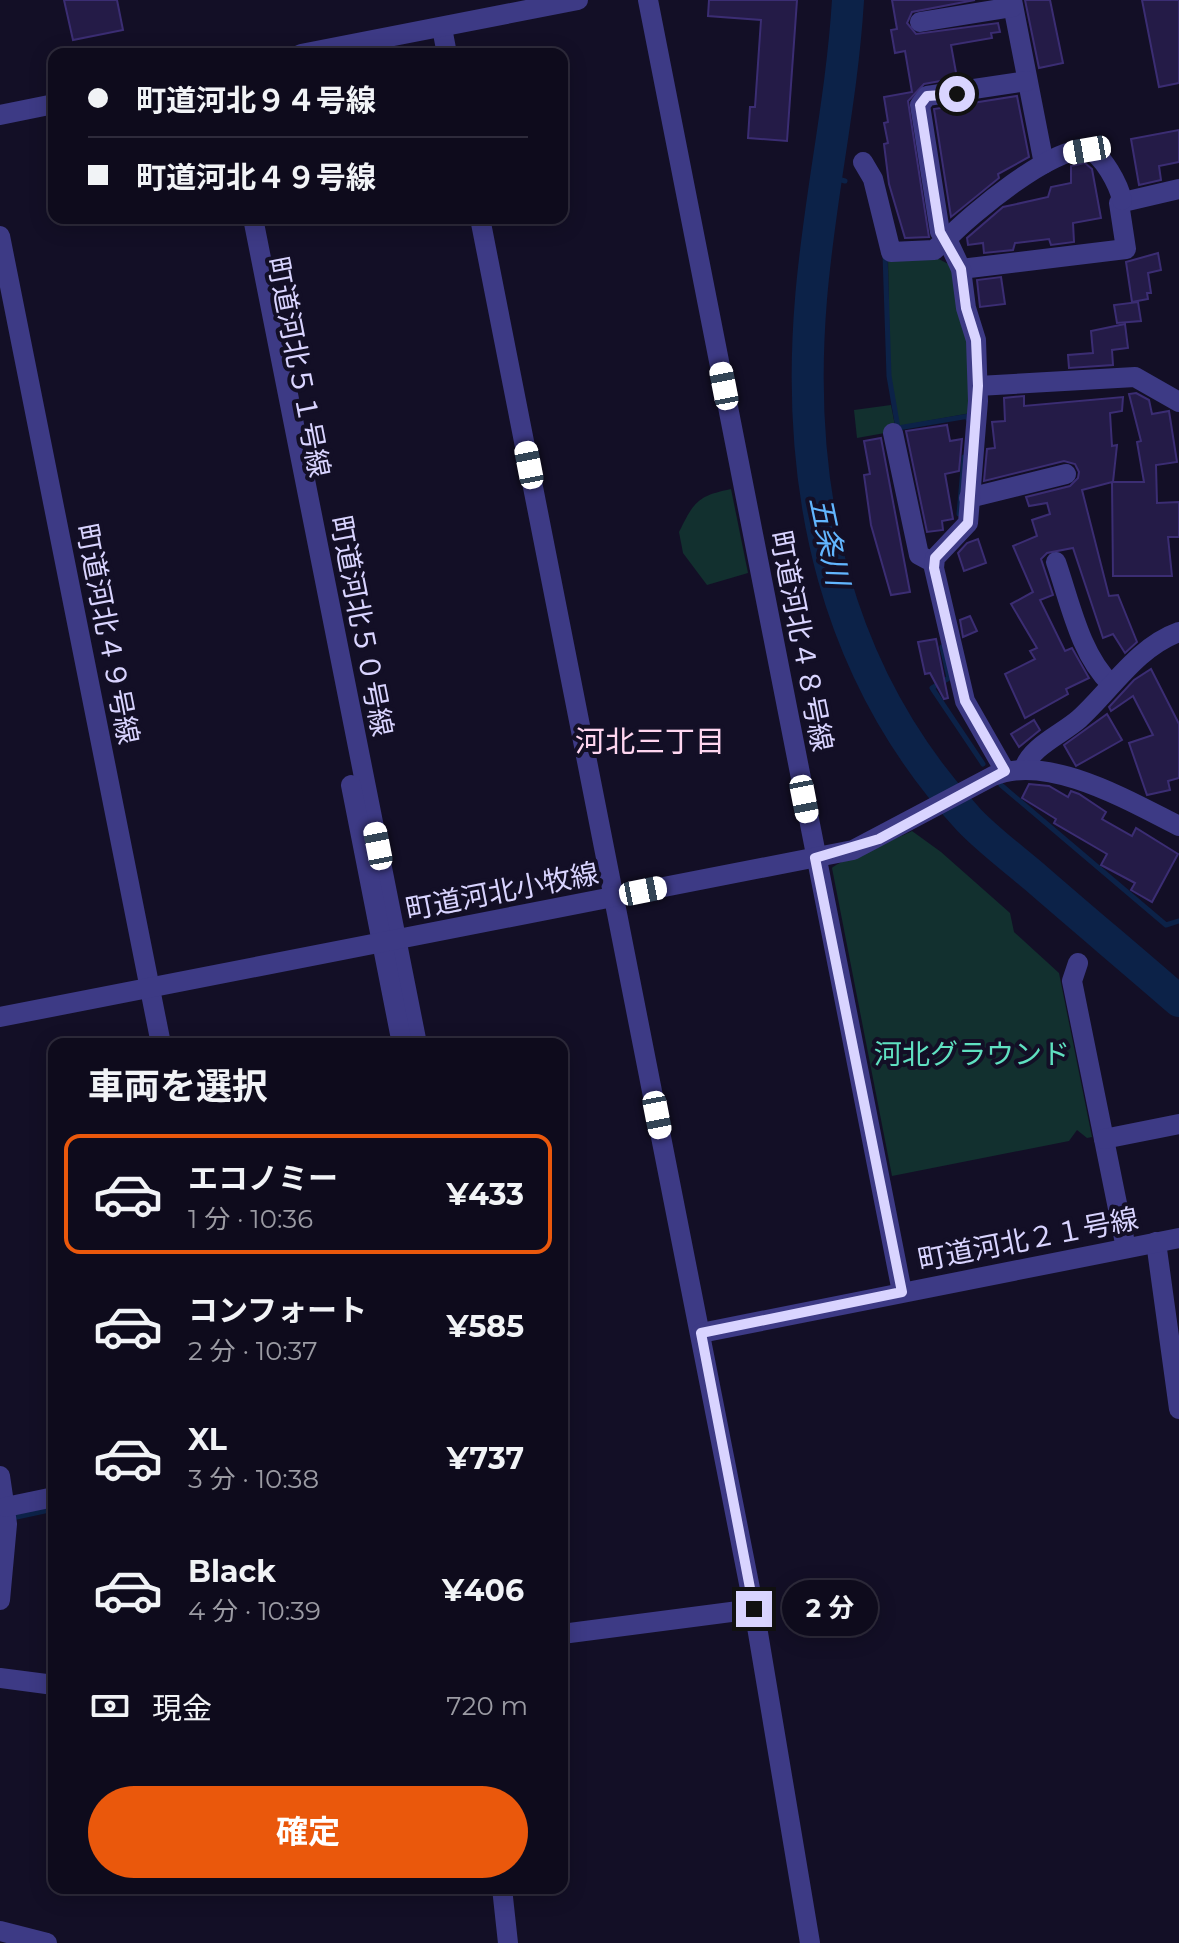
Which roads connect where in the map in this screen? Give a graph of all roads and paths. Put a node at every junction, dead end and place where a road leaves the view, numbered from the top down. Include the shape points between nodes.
1 (578, 0) edge
2 (648, 0) edge
3 (1012, 3) edge
4 (920, 22) dead end
5 (442, 28) junction
6 (334, 48) edge
7 (446, 48) edge
8 (1027, 81) junction
9 (48, 105) edge
10 (0, 115) edge
11 (863, 162) dead end
12 (1044, 164) junction
13 (1179, 189) edge
14 (1122, 200) junction
15 (242, 224) edge
16 (254, 224) edge
17 (481, 224) edge
18 (0, 236) edge
19 (947, 239) junction
20 (961, 269) junction
21 (978, 386) junction
22 (1179, 402) edge
23 (893, 433) dead end
24 (1066, 474) dead end
25 (969, 498) junction
26 (1056, 562) dead end
27 (934, 563) junction
28 (1179, 632) edge
29 (1111, 684) junction
30 (1014, 770) junction
31 (1179, 826) edge
32 (815, 858) junction
33 (614, 897) junction
34 (389, 941) junction
35 (1078, 963) dead end
36 (150, 987) junction
37 (0, 1017) edge
38 (160, 1038) edge
39 (401, 1038) edge
40 (415, 1038) edge
41 (1179, 1124) edge
42 (1104, 1139) junction
43 (1179, 1238) edge
44 (1156, 1242) junction
45 (1126, 1248) junction
46 (902, 1292) junction
47 (701, 1333) junction
48 (1179, 1409) edge
49 (0, 1476) edge
50 (48, 1499) edge
51 (7, 1515) junction
52 (0, 1600) edge
53 (754, 1609) junction
54 (568, 1633) edge
55 (0, 1678) edge
56 (48, 1684) edge
57 (503, 1894) edge
58 (0, 1931) edge
59 (47, 1943) edge
60 (508, 1943) edge
61 (810, 1943) edge

1 - 5 street
2 - 32 street, 町道河北４８号線
3 - 4 street
3 - 8 street
5 - 6 street
5 - 7 street
8 - 12 street
8 - 19 street via 927,96 920,105 940,232
9 - 10 street
11 - 19 street via 873,179 891,252 934,250
12 - 14 street via 1087,150 1120,188
12 - 19 street
13 - 14 street
14 - 20 street via 1126,249
15 - 34 street, 町道河北５１号線
16 - 34 street, 町道河北５０号線
17 - 33 street
18 - 36 street, 町道河北４９号線
19 - 20 street
20 - 21 street via 976,340
21 - 22 street via 1135,377
21 - 25 street
23 - 27 street via 919,555
24 - 25 street
25 - 27 street via 968,523
26 - 29 street via 1099,673
27 - 30 street via 965,701
28 - 29 street, 町道河北小牧線
29 - 30 street, 町道河北小牧線 via 1079,718
30 - 31 street via 1070,777
30 - 32 street, 町道河北小牧線 via 864,846
32 - 33 street, 町道河北小牧線
32 - 46 street, 町道河北４８号線
33 - 34 street, 町道河北小牧線
33 - 47 street
34 - 36 street, 町道河北小牧線
34 - 39 street, 町道河北５１号線
34 - 40 street, 町道河北５０号線
35 - 42 street via 1072,981
36 - 37 street, 町道河北小牧線
36 - 38 street, 町道河北４９号線
41 - 42 street
42 - 45 street
43 - 44 street, 町道河北２１号線
44 - 45 street, 町道河北２１号線
44 - 48 street
45 - 46 street, 町道河北２１号線
46 - 47 street, 町道河北２１号線
47 - 53 street
49 - 51 street
50 - 51 street
51 - 52 street
53 - 54 street
53 - 61 street
55 - 56 street
57 - 60 street
58 - 59 street

